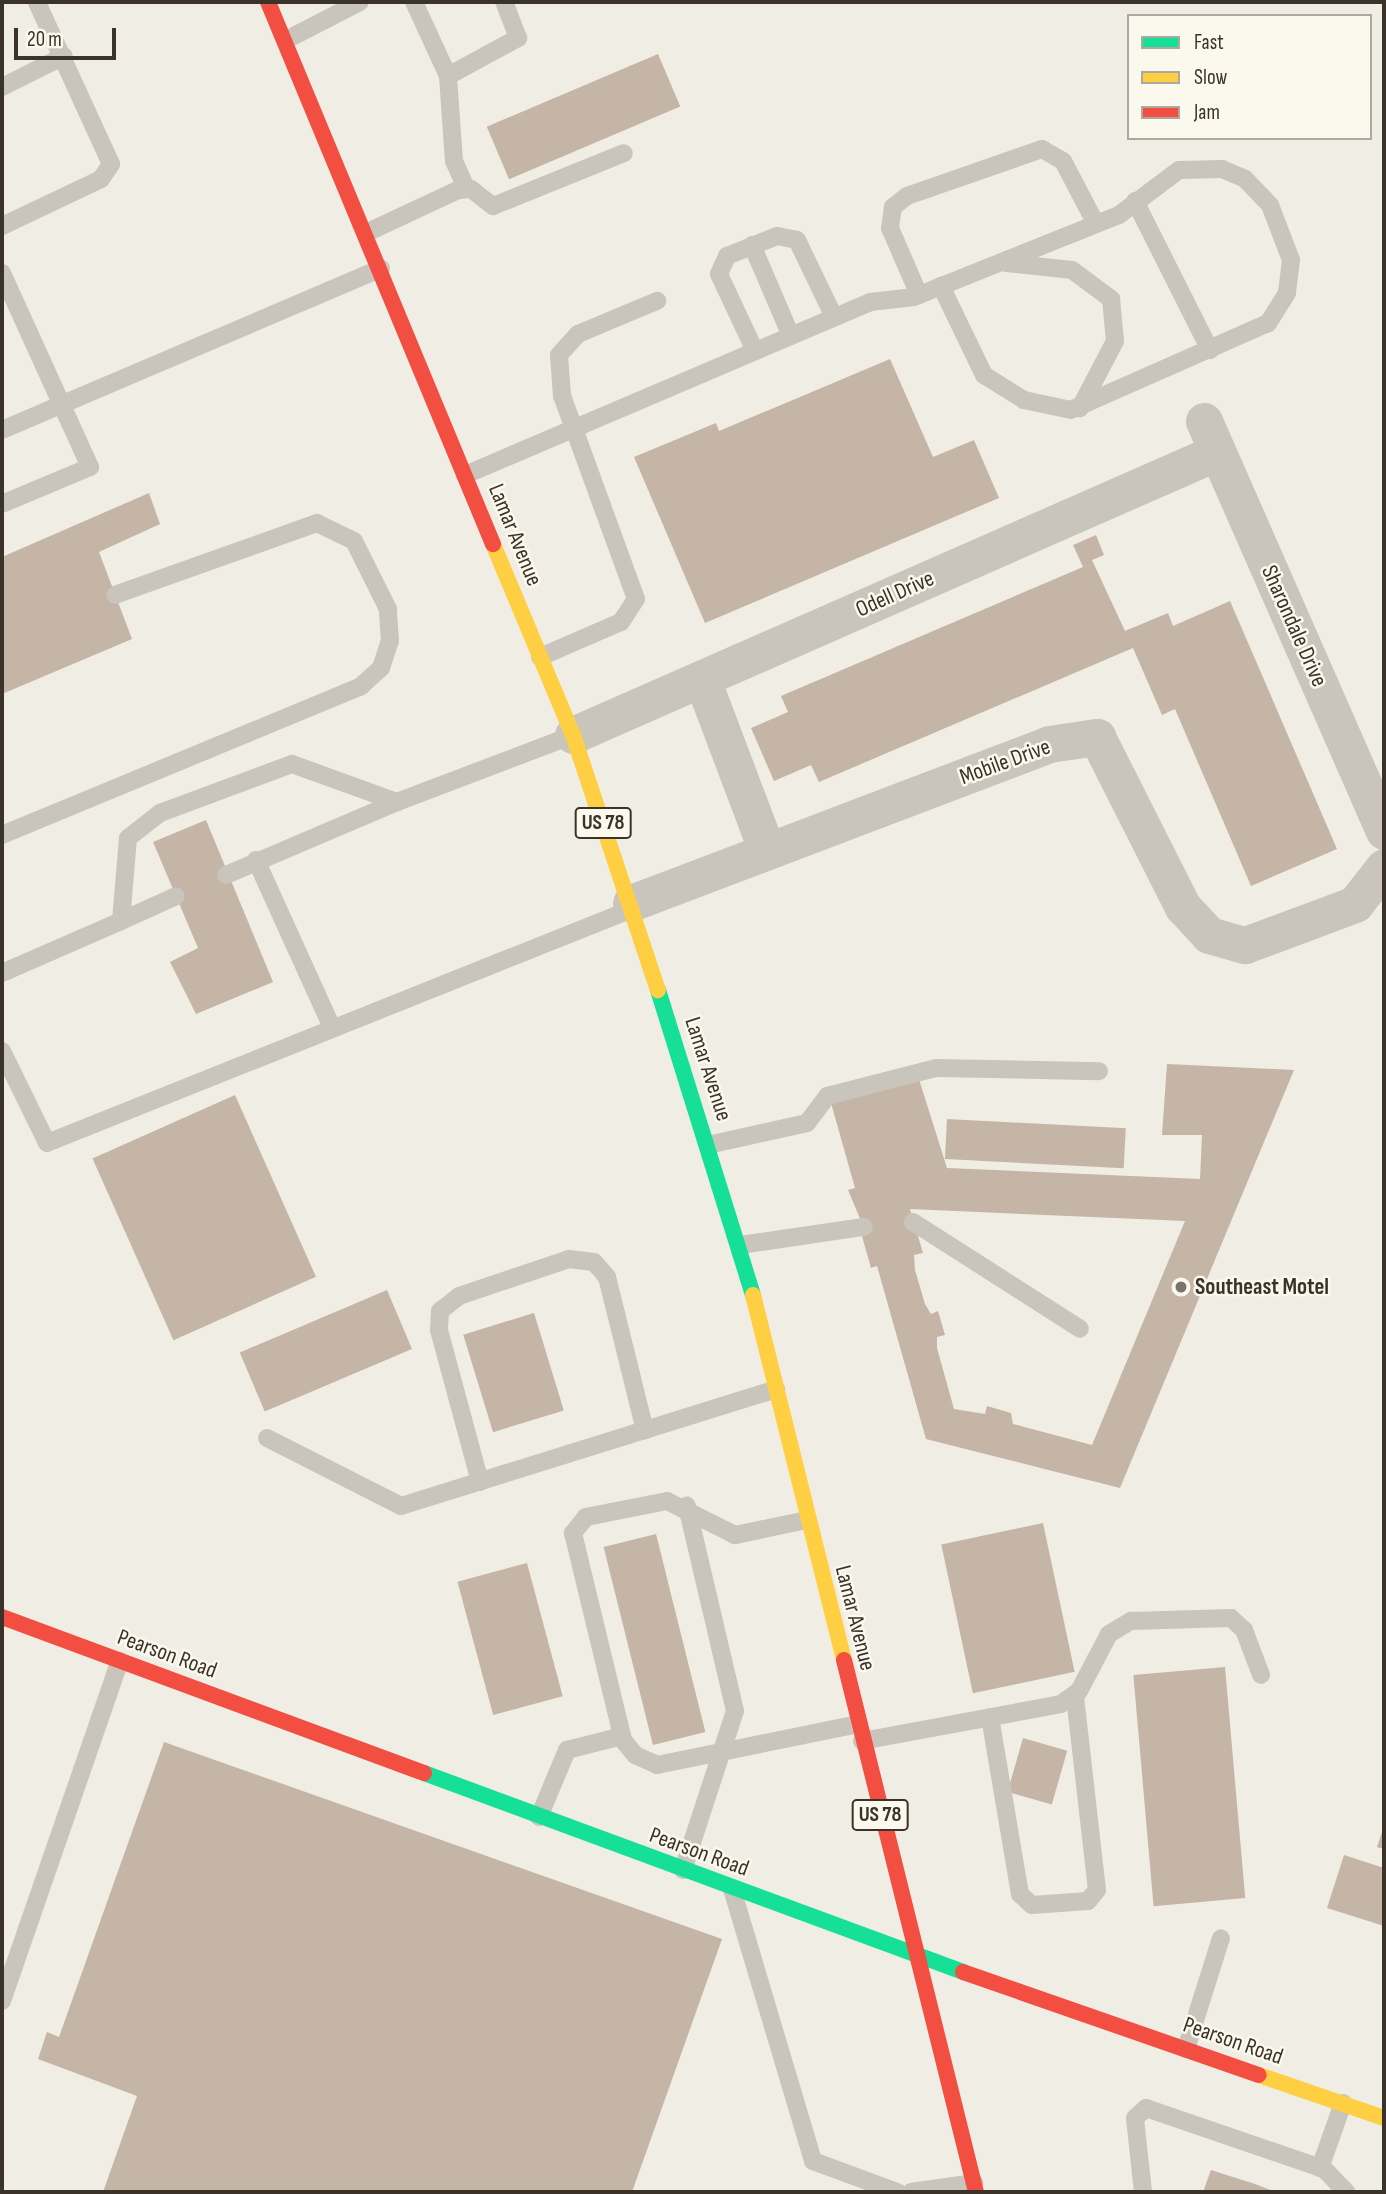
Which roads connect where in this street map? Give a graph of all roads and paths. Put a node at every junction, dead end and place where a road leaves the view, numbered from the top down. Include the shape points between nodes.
1 (37, 2) edge
2 (268, 2) edge
3 (359, 2) edge
4 (414, 2) edge
5 (504, 2) edge
6 (286, 40) junction
7 (64, 56) junction
8 (448, 76) junction
9 (2, 86) edge
10 (624, 153) dead end
11 (466, 188) junction
12 (1135, 201) junction
13 (1096, 224) junction
14 (2, 226) edge
15 (366, 233) junction
16 (752, 245) junction
17 (999, 262) junction
18 (381, 268) junction
19 (2, 273) edge
20 (941, 286) junction
21 (919, 295) junction
22 (657, 301) dead end
23 (834, 317) junction
24 (791, 336) junction
25 (1210, 350) junction
26 (755, 351) junction
27 (64, 404) junction
28 (1079, 409) junction
29 (574, 428) junction
30 (2, 430) edge
31 (1210, 437) joint
32 (465, 475) junction
33 (2, 504) edge
34 (115, 595) dead end
35 (540, 657) junction
36 (702, 679) junction
37 (573, 735) junction
38 (397, 802) junction
39 (1384, 831) edge
40 (2, 835) edge
41 (767, 851) junction
42 (256, 860) junction
43 (1384, 867) edge
44 (226, 875) dead end
45 (176, 896) dead end
46 (632, 906) junction
47 (121, 922) junction
48 (2, 973) edge
49 (331, 1025) junction
50 (2, 1051) edge
51 (1099, 1071) dead end
52 (708, 1145) junction
53 (914, 1222) dead end
54 (864, 1227) dead end
55 (740, 1245) junction
56 (1080, 1329) dead end
57 (776, 1389) junction
58 (645, 1430) junction
59 (267, 1438) dead end
60 (480, 1482) junction
61 (687, 1506) junction
62 (807, 1520) junction
63 (2, 1617) edge
64 (120, 1661) junction
65 (1261, 1675) dead end
66 (1075, 1696) junction
67 (990, 1717) junction
68 (860, 1732) junction
69 (622, 1736) junction
70 (724, 1751) junction
71 (539, 1817) junction
72 (683, 1870) junction
73 (732, 1888) junction
74 (1221, 1938) dead end
75 (913, 1955) junction
76 (2, 2001) edge
77 (1186, 2049) junction
78 (1343, 2103) junction
79 (1384, 2118) edge
80 (1320, 2168) junction
81 (975, 2188) edge
82 (897, 2192) edge
83 (911, 2192) edge
84 (1143, 2192) edge
85 (1346, 2192) edge

1 - 7 lane
2 - 6 main road, Lamar Avenue / US 78
3 - 6 lane
4 - 8 lane
5 - 8 lane via 518,38
6 - 15 main road, Lamar Avenue / US 78
7 - 9 lane
7 - 14 lane via 111,164 101,179
8 - 11 lane via 454,161
10 - 11 lane via 493,206
11 - 15 lane
12 - 13 lane
12 - 25 lane
12 - 25 lane via 1163,176 1198,167 1245,178 1274,214 1292,260 1280,309 1268,323
13 - 17 lane
13 - 21 lane via 1063,161 1042,149 907,196 893,207 890,228
15 - 18 main road, Lamar Avenue / US 78
16 - 23 lane via 782,235 797,240
16 - 24 lane
16 - 26 lane via 723,258 719,274
17 - 20 lane
17 - 28 lane via 1072,270 1111,299 1115,341
18 - 27 lane
18 - 32 main road, Lamar Avenue / US 78
19 - 27 lane
20 - 21 lane
20 - 28 lane via 990,380 1043,407
21 - 23 lane via 885,298
22 - 29 lane via 566,343 556,366
23 - 24 lane
24 - 26 lane
25 - 28 lane
26 - 29 lane
27 - 30 lane
27 - 33 lane via 90,467
29 - 32 lane
29 - 35 lane via 635,599 621,622
31 - 36 street, Odell Drive
31 - 39 street, Sharondale Drive
32 - 35 main road, Lamar Avenue / US 78
34 - 40 lane via 317,523 354,541 388,609 390,641 381,668 360,686
35 - 37 main road, Lamar Avenue / US 78
36 - 37 street, Odell Drive
36 - 41 street
37 - 38 lane
37 - 46 main road, Lamar Avenue / US 78
38 - 42 lane
38 - 47 lane via 292,764 160,813 128,838
41 - 43 street, Mobile Drive via 1049,744 1097,737 1183,907 1209,935 1245,945 1355,904
41 - 46 street, Mobile Drive
42 - 44 lane
42 - 49 lane
45 - 47 lane
46 - 49 lane
46 - 52 main road, Lamar Avenue / US 78
47 - 48 lane
49 - 50 lane via 47,1143
51 - 52 lane via 936,1068 827,1096 807,1123
52 - 55 main road, Lamar Avenue / US 78
53 - 56 lane
54 - 55 lane
55 - 57 main road, Lamar Avenue / US 78
57 - 58 lane
57 - 62 main road, Lamar Avenue / US 78
58 - 60 lane
58 - 60 lane via 607,1277 594,1262 569,1259 459,1296 440,1311 439,1330
59 - 60 lane via 395,1505
61 - 62 lane via 735,1535
61 - 69 lane via 667,1501 591,1516 573,1530
61 - 70 lane via 735,1701
62 - 68 main road, Lamar Avenue / US 78
63 - 64 main road, Pearson Road
64 - 71 main road, Pearson Road
64 - 76 lane
65 - 66 lane via 1244,1630 1231,1618 1131,1620 1109,1634
66 - 67 lane
66 - 67 lane via 1097,1890 1088,1901 1032,1905 1020,1894
67 - 68 lane
68 - 70 lane
68 - 75 main road, Lamar Avenue / US 78
69 - 70 lane via 635,1755 657,1765
69 - 71 lane via 567,1750
70 - 72 lane
71 - 72 main road, Pearson Road
72 - 73 main road, Pearson Road
73 - 75 main road, Pearson Road
73 - 82 lane via 813,2161
74 - 77 lane
75 - 77 main road, Pearson Road
75 - 81 main road, Lamar Avenue / US 78
77 - 78 main road, Pearson Road
78 - 79 main road, Pearson Road
78 - 80 lane
80 - 84 lane via 1146,2108 1135,2118
80 - 85 lane via 1340,2180
81 - 83 lane

